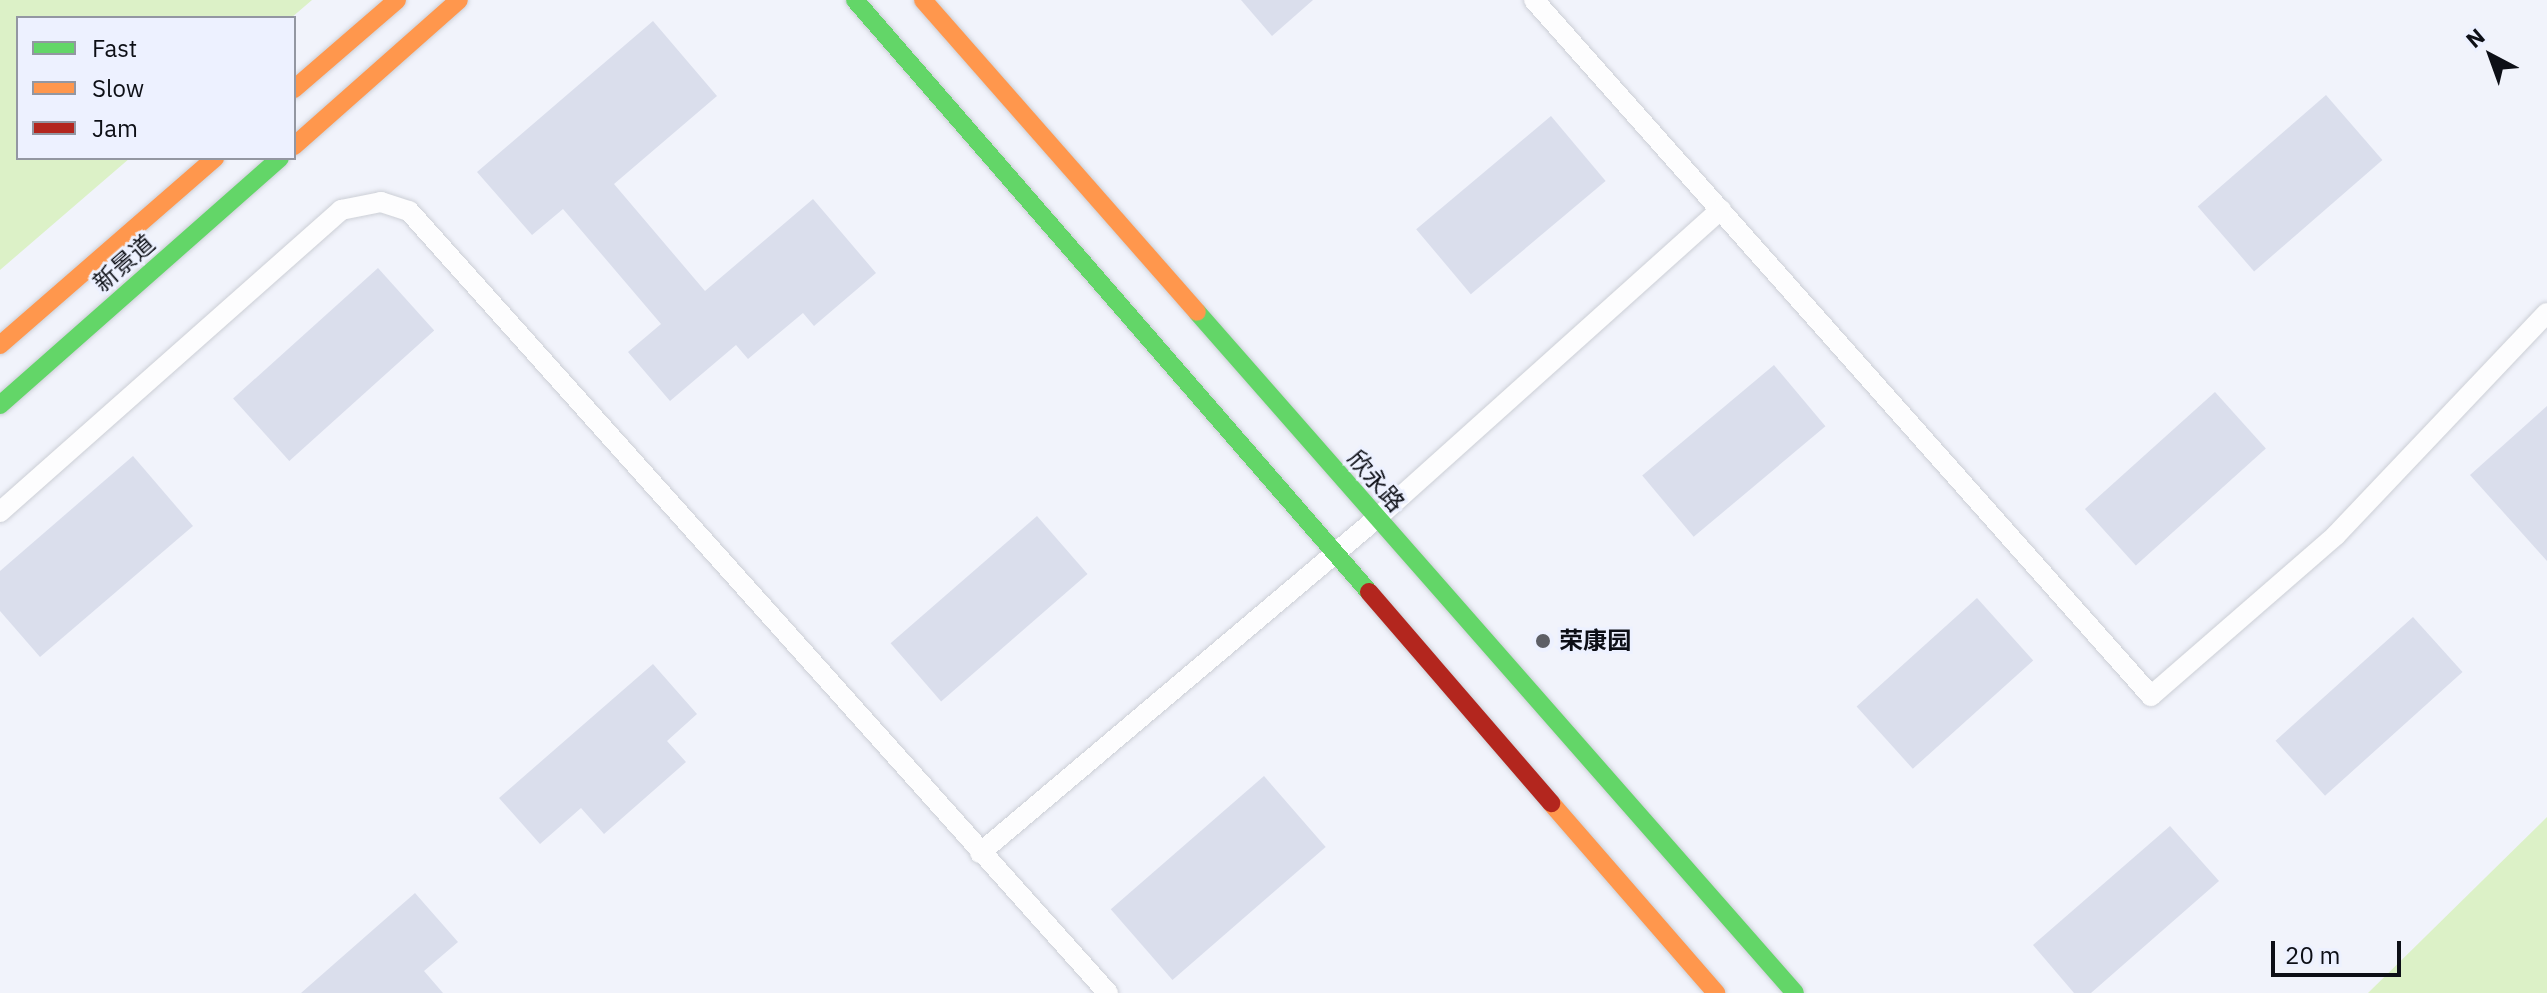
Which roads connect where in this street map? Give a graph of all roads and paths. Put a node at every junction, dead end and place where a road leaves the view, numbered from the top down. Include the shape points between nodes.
1 (397, 0) edge
2 (459, 0) edge
3 (855, 0) edge
4 (923, 0) edge
5 (1534, 0) edge
6 (296, 87) edge
7 (296, 144) edge
8 (213, 160) edge
9 (278, 160) edge
10 (1721, 209) junction
11 (2547, 313) edge
12 (0, 345) edge
13 (0, 405) edge
14 (0, 512) edge
15 (1377, 518) junction
16 (1337, 552) junction
17 (980, 853) junction
18 (1108, 993) edge
19 (1716, 993) edge
20 (1795, 993) edge

1 - 6 street
2 - 7 street
3 - 16 street
4 - 15 street, 欣永路
5 - 10 lane
8 - 12 street, 新景道
9 - 13 street, 新景道
10 - 11 lane via 2151,696 2336,535
10 - 15 lane
14 - 17 lane via 341,210 381,202 409,211
15 - 16 lane
15 - 20 street, 欣永路
16 - 17 lane
16 - 19 street
17 - 18 lane

